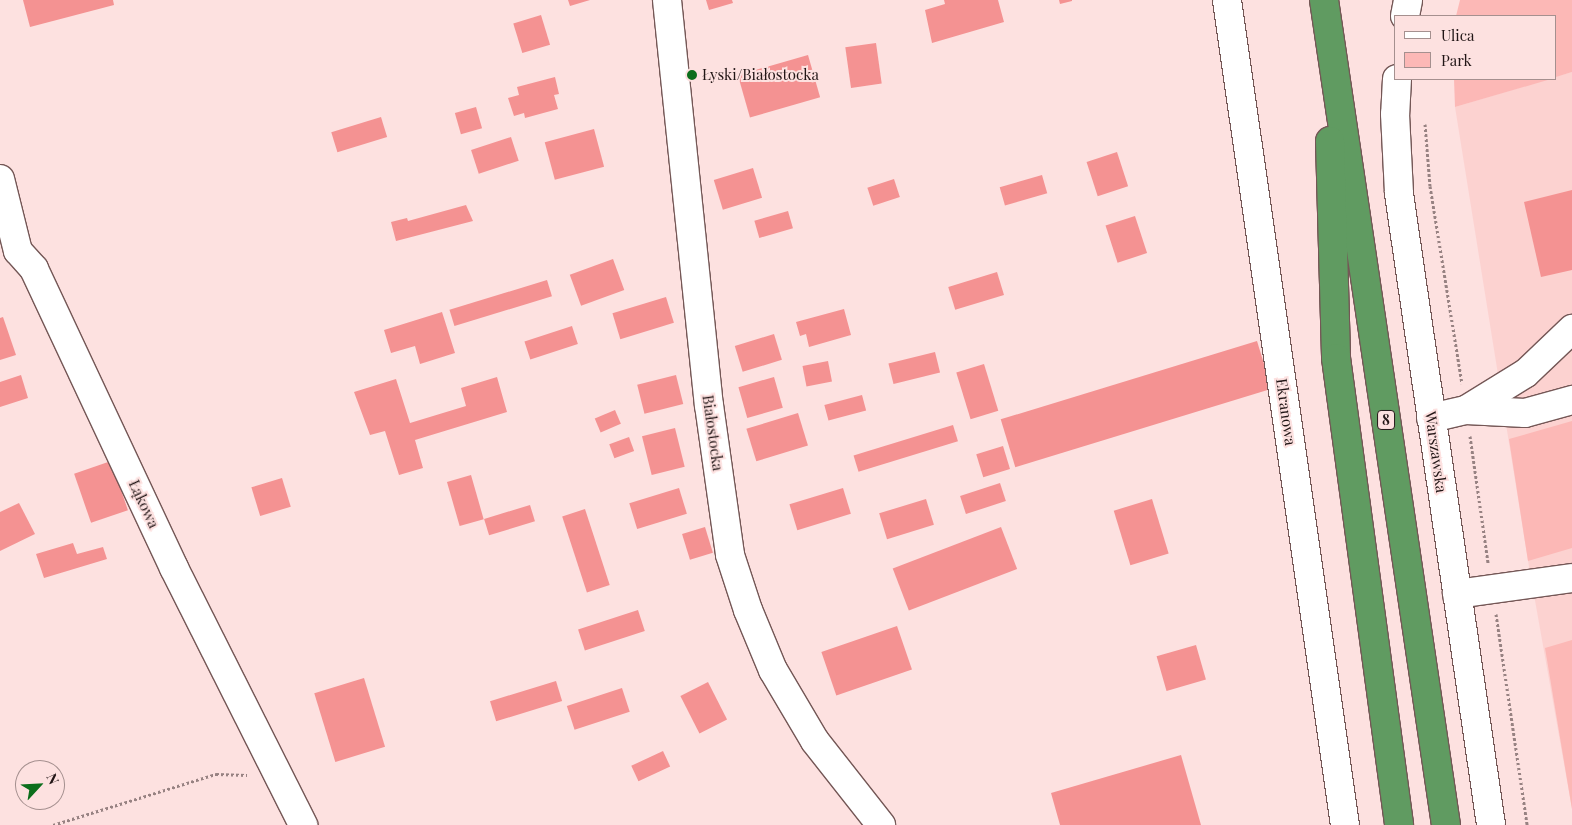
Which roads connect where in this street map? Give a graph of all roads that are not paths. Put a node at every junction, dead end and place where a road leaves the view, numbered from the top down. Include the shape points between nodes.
1 (667, 0) edge
2 (1228, 0) edge
3 (1408, 0) edge
4 (1326, 8) edge
5 (1405, 15) edge
6 (1397, 80) edge
7 (0, 179) edge
8 (9, 254) edge
9 (1572, 329) edge
10 (1572, 400) edge
11 (1466, 410) junction
12 (1431, 418) junction
13 (1572, 578) edge
14 (1457, 594) junction
15 (1397, 819) edge
16 (303, 825) edge
17 (881, 825) edge
18 (1345, 825) edge
19 (1446, 825) edge
20 (1491, 825) edge

1 - 17 street, Białostocka via 708,395 730,555 773,670 816,741
2 - 18 street, Ekranowa
3 - 5 street
4 - 15 highway, 8 via 1336,358
4 - 19 highway, 8
6 - 12 street, Warszawska via 1395,114 1399,194
7 - 8 street, Łąkowa
8 - 16 street, Łąkowa via 34,269 174,568
9 - 11 street via 1526,373
10 - 11 street via 1525,413
11 - 12 street
12 - 14 street, Warszawska
13 - 14 street
14 - 20 street, Warszawska

